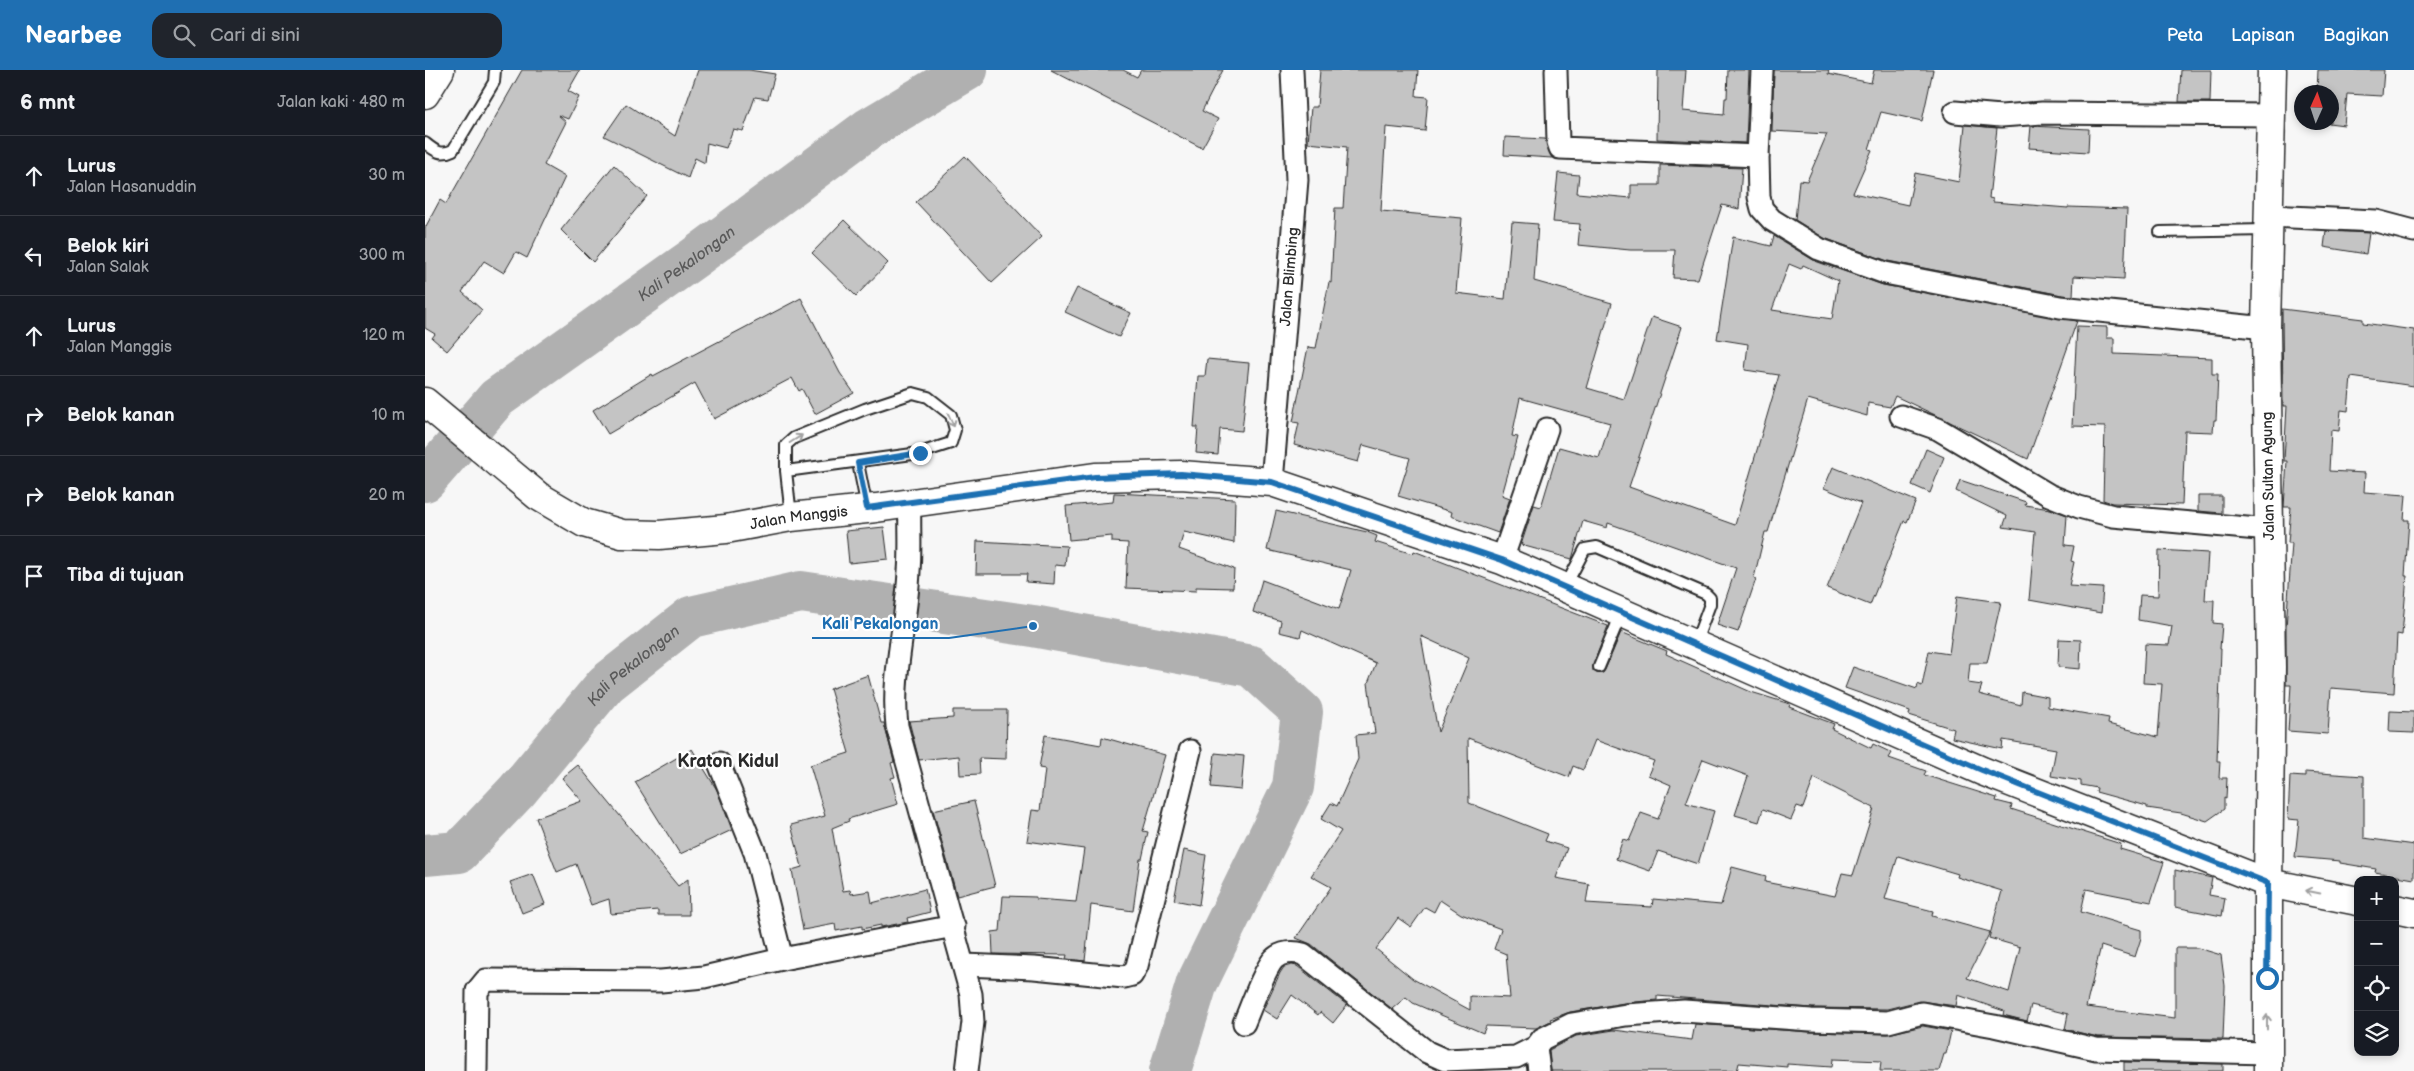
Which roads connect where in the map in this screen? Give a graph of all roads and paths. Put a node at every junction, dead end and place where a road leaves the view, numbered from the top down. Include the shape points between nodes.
1 (440, 70) edge
2 (495, 70) edge
3 (1292, 70) edge
4 (1556, 70) edge
5 (1762, 70) edge
6 (2272, 70) edge
7 (425, 94) edge
8 (1955, 112) dead end
9 (2270, 115) junction
10 (425, 143) edge
11 (1758, 156) junction
12 (2270, 223) junction
13 (2414, 230) edge
14 (2160, 232) dead end
15 (2266, 328) junction
16 (425, 402) edge
17 (1901, 416) dead end
18 (1547, 429) dead end
19 (858, 463) junction
20 (786, 471) junction
21 (1272, 482) junction
22 (910, 502) junction
23 (867, 508) junction
24 (791, 517) junction
25 (2269, 530) junction
26 (1502, 560) junction
27 (1564, 588) junction
28 (1621, 613) junction
29 (1695, 645) junction
30 (1599, 666) dead end
31 (1190, 751) dead end
32 (719, 763) dead end
33 (2268, 883) junction
34 (2354, 900) edge
35 (2399, 910) edge
36 (2414, 913) edge
37 (954, 926) junction
38 (782, 959) junction
39 (965, 965) junction
40 (1244, 1023) dead end
41 (1536, 1047) junction
42 (2267, 1062) edge
43 (476, 1071) edge
44 (967, 1071) edge
45 (1539, 1071) edge

1 - 7 main road
2 - 10 lane via 494,82 453,150 446,154 437,153
3 - 21 street, Jalan Blimbing via 1297,180
4 - 11 street via 1560,148
5 - 11 street
6 - 9 main road, Jalan Sultan Agung
8 - 9 street via 2001,116
9 - 12 main road, Jalan Sultan Agung
11 - 15 street via 1759,197 1762,209 1772,220 1819,249 1885,273 2060,306
12 - 13 street via 2376,221
12 - 14 lane
12 - 15 main road, Jalan Sultan Agung
15 - 25 main road, Jalan Sultan Agung
16 - 24 main road, Jalan Manggis via 538,496 585,523 622,534 659,535 710,531
17 - 25 street via 1937,430 2049,494 2079,507 2113,516
18 - 26 street
19 - 20 lane
20 -> 19 lane via 786,445 794,438 865,409 913,393 928,397 951,415 955,430 951,443 920,453
19 - 23 lane
20 - 24 lane
21 - 22 main road, Jalan Manggis via 1181,474 1095,477
21 - 26 main road, Jalan Manggis
22 - 23 main road, Jalan Manggis
22 - 37 street via 909,570 900,646 897,726
23 - 24 main road, Jalan Manggis
25 - 33 main road, Jalan Sultan Agung
26 - 27 main road, Jalan Manggis
27 - 28 main road, Jalan Manggis
27 - 29 lane via 1585,549 1597,547 1706,594 1710,604
28 - 29 main road, Jalan Manggis
28 - 30 lane
29 - 33 main road, Jalan Manggis via 1982,770
31 - 39 street via 1137,966 1132,975
32 - 38 street via 755,853
34 -> 33 main road, Jalan Manggis
42 -> 33 main road, Jalan Sultan Agung
35 - 36 main road
37 - 38 street
37 - 39 street
38 - 43 street via 704,977 661,981 487,980 477,991
39 - 44 street via 973,1022
40 - 41 street via 1271,962 1281,955 1295,952 1303,954 1436,1057 1445,1060 1516,1057
41 - 42 street via 1542,1039 1572,1024 1626,1015 1684,1011 1888,1022 1922,1013 2095,1049
41 - 45 street

